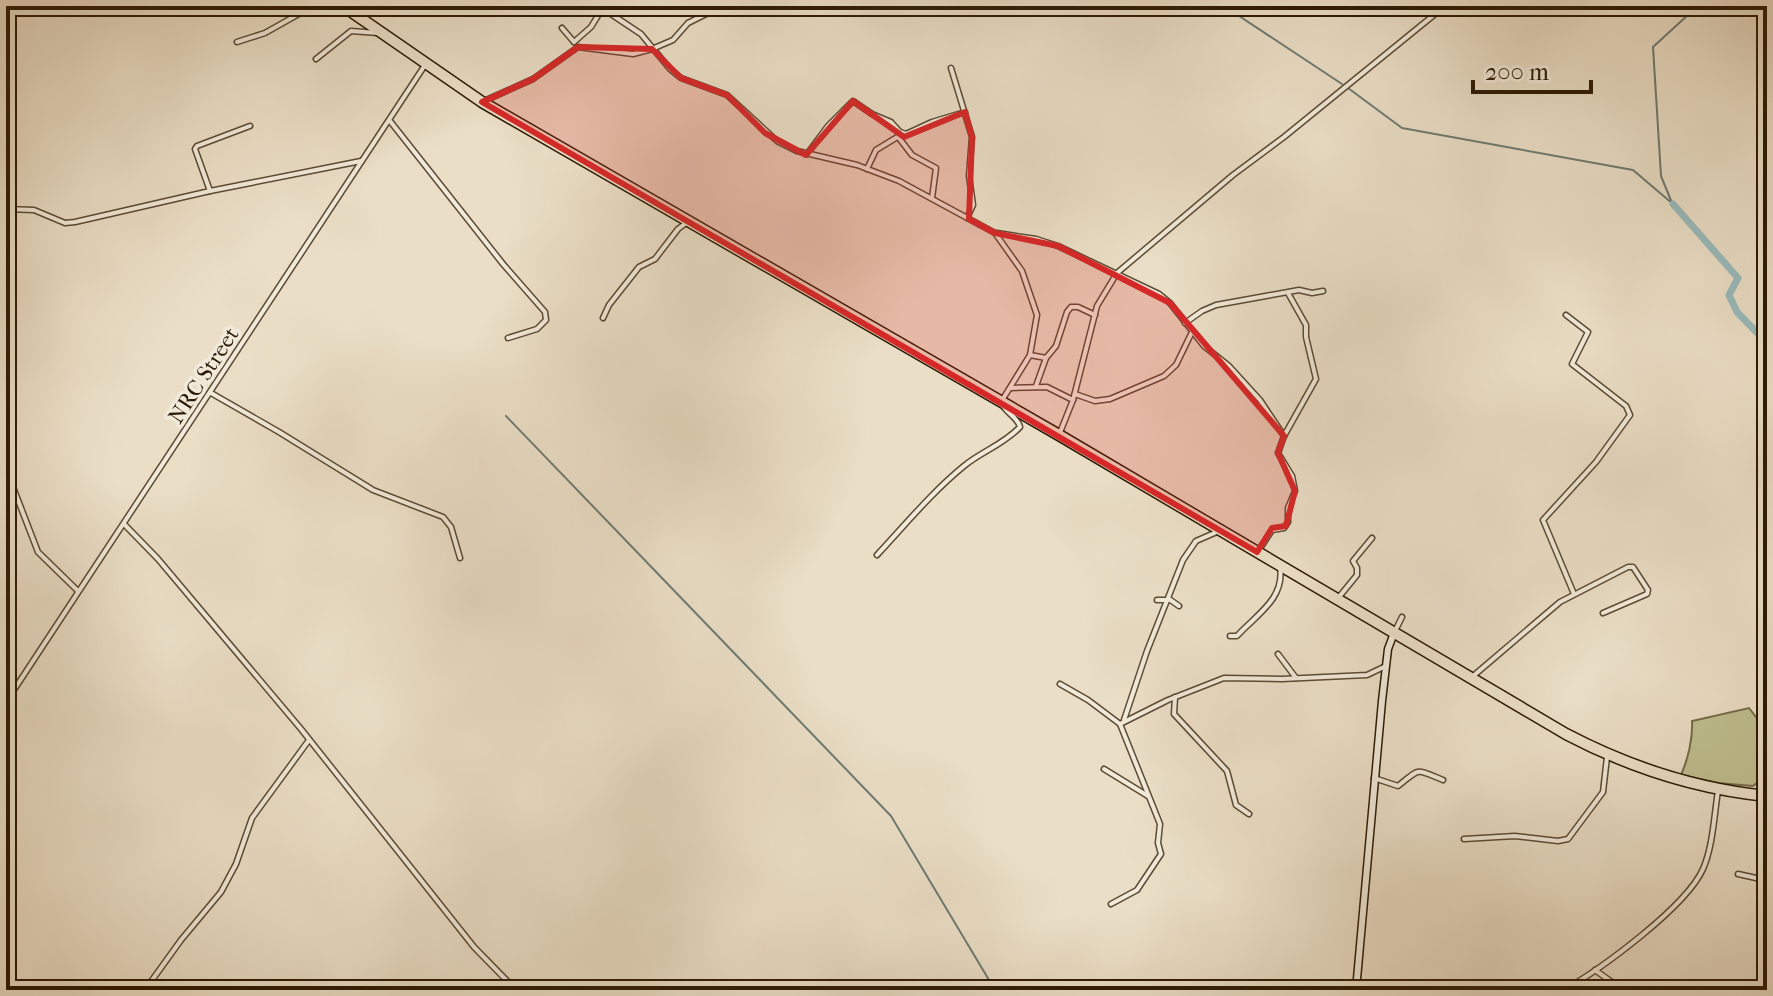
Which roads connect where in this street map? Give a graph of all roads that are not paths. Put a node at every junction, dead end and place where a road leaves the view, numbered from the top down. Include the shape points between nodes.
1 (313, 6) edge
2 (343, 6) edge
3 (1445, 6) edge
4 (600, 8) edge
5 (354, 10) edge
6 (708, 13) dead end
7 (562, 28) dead end
8 (381, 33) junction
9 (237, 42) dead end
10 (576, 45) junction
11 (652, 49) junction
12 (316, 59) dead end
13 (425, 65) junction
14 (951, 68) dead end
15 (482, 102) junction
16 (965, 112) junction
17 (390, 121) junction
18 (250, 126) dead end
19 (899, 134) junction
20 (807, 154) junction
21 (361, 161) junction
22 (867, 169) junction
23 (210, 191) junction
24 (932, 199) junction
25 (6, 209) edge
26 (967, 218) junction
27 (688, 222) junction
28 (995, 233) junction
29 (1117, 273) junction
30 (1323, 291) dead end
31 (1288, 293) junction
32 (1095, 315) junction
33 (1566, 315) dead end
34 (603, 318) dead end
35 (1185, 323) junction
36 (1192, 332) junction
37 (508, 338) dead end
38 (1030, 355) junction
39 (1046, 358) junction
40 (1036, 386) junction
41 (1011, 388) junction
42 (211, 393) junction
43 (1074, 397) junction
44 (1001, 402) junction
45 (1059, 435) junction
46 (1284, 436) junction
47 (6, 469) edge
48 (124, 524) junction
49 (1221, 530) junction
50 (1372, 538) dead end
51 (1257, 552) junction
52 (877, 555) dead end
53 (460, 558) dead end
54 (1280, 565) junction
55 (78, 592) junction
56 (1574, 594) junction
57 (1337, 599) junction
58 (1157, 600) dead end
59 (1169, 600) junction
60 (1179, 606) dead end
61 (1603, 613) dead end
62 (1402, 617) dead end
63 (1394, 633) junction
64 (1230, 636) dead end
65 (1278, 654) dead end
66 (1386, 666) junction
67 (1296, 678) junction
68 (1470, 678) junction
69 (1060, 684) dead end
70 (1175, 697) junction
71 (6, 702) edge
72 (1121, 723) junction
73 (309, 740) junction
74 (1608, 755) junction
75 (1104, 769) dead end
76 (1374, 778) junction
77 (1443, 780) dead end
78 (1719, 789) junction
79 (1150, 798) junction
80 (1766, 799) edge
81 (1249, 814) dead end
82 (1464, 839) dead end
83 (1738, 874) dead end
84 (1767, 875) edge
85 (1111, 904) dead end
86 (1595, 970) junction
87 (145, 990) edge
88 (516, 990) edge
89 (1356, 990) edge
90 (1564, 990) edge
91 (1623, 990) edge

1 - 9 street
2 - 5 highway
3 - 29 street
4 - 10 street
4 - 11 street via 641,34
5 - 8 highway
6 - 11 street
7 - 10 street
8 - 12 street via 351,31
8 - 13 highway
10 - 11 street via 633,54
10 - 15 street via 533,79
11 - 20 street via 681,78 727,95 765,133
13 - 15 highway
13 - 17 street, NRC Street
14 - 16 street
15 - 27 highway
16 - 19 street
16 - 26 street via 972,137 973,205
17 - 21 street, NRC Street
17 - 37 street via 545,312 540,327
18 - 23 street via 195,149
19 - 20 street via 891,122 853,101
19 - 22 street via 876,150
19 - 24 street via 912,155 936,168
20 - 22 street
21 - 23 street
21 - 42 street, NRC Street
22 - 24 street
23 - 25 street via 75,222 34,210
24 - 26 street
26 - 28 street
27 - 34 street via 655,259 639,267
27 - 44 highway
28 - 29 street via 1044,241
28 - 38 street via 1022,271 1036,308
29 - 32 street
29 - 35 street via 1166,299
30 - 31 street
31 - 35 street via 1210,307
31 - 46 street via 1306,325 1316,379
32 - 39 street via 1071,307
32 - 43 street
33 - 56 street via 1588,332 1572,364 1626,406 1630,415 1543,520
35 - 36 street
36 - 43 street via 1176,365 1164,376 1110,399
36 - 46 street via 1260,400
38 - 39 street
38 - 41 street
39 - 40 street
40 - 41 street
40 - 43 street
41 - 44 street
42 - 48 street, NRC Street
42 - 53 street via 373,490 446,519
43 - 45 street
44 - 45 highway
44 - 52 street via 1020,427 948,479
45 - 49 highway
46 - 51 street via 1278,453 1295,491 1286,526 1272,530
47 - 55 street via 38,552
48 - 55 street, NRC Street
48 - 73 street
49 - 51 highway
49 - 59 street via 1196,541
50 - 57 street via 1353,561 1357,575
51 - 54 highway
54 - 57 highway
54 - 64 street via 1278,590 1259,618
55 - 71 street, NRC Street
56 - 61 street via 1633,567 1647,594
56 - 68 street
57 - 63 highway
58 - 59 street
59 - 60 street
59 - 72 street
62 - 63 street
63 - 66 street
63 - 68 highway
65 - 67 street
66 - 67 street via 1367,675
66 - 76 street
67 - 70 street via 1224,678
68 - 74 highway
69 - 72 street
70 - 72 street
70 - 81 street via 1174,714 1227,771 1236,805
72 - 79 street
73 - 87 street via 252,818 221,892
73 - 88 street via 474,947
74 - 78 highway
74 - 82 street via 1603,792 1566,841
75 - 79 street
76 - 77 street via 1398,786 1421,771
76 - 89 street
78 - 80 highway
78 - 86 street via 1707,858 1692,887 1674,908
79 - 85 street via 1160,824 1161,854 1137,890
83 - 84 street
86 - 90 street
86 - 91 street

